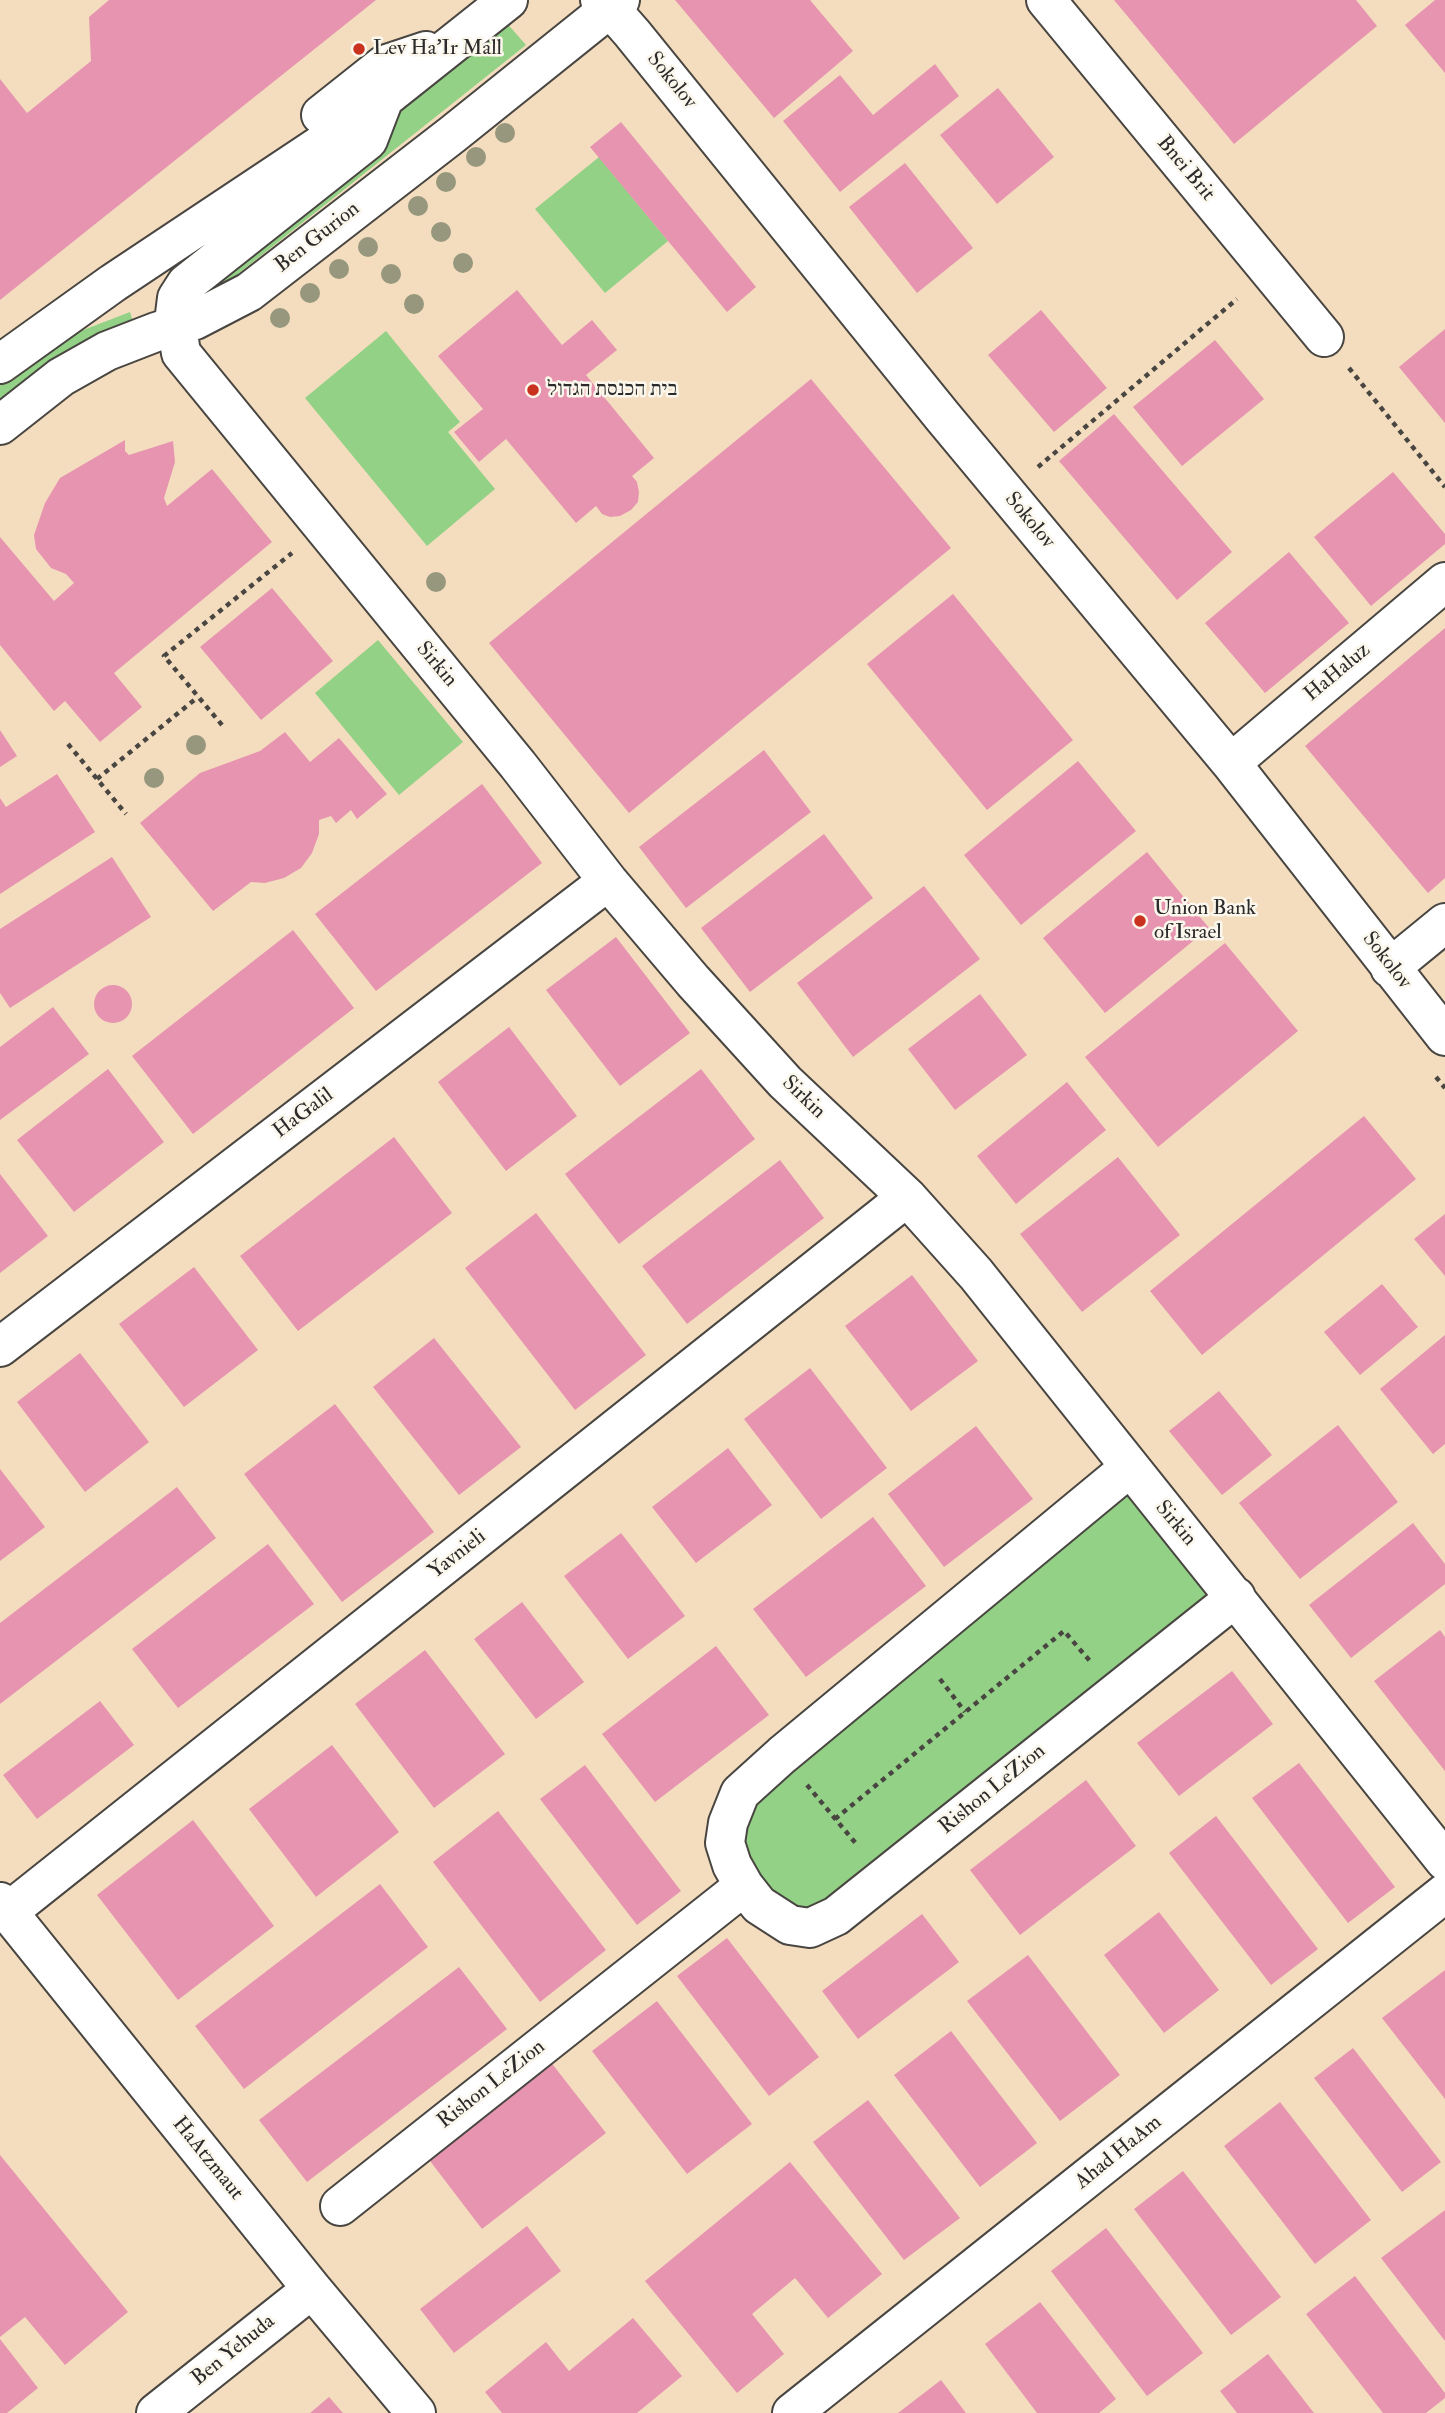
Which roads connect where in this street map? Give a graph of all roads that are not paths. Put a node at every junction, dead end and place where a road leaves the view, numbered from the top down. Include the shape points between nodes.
1 (508, 0) edge
2 (1046, 0) edge
3 (609, 2) edge
4 (458, 40) junction
5 (383, 101) junction
6 (211, 218) junction
7 (176, 325) junction
8 (1324, 337) road end
9 (0, 364) edge
10 (0, 425) edge
11 (1445, 582) edge
12 (1231, 763) junction
13 (608, 881) junction
14 (1445, 923) edge
15 (1390, 968) junction
16 (1445, 1036) edge
17 (907, 1198) junction
18 (0, 1347) edge
19 (1129, 1468) junction
20 (1236, 1597) junction
21 (1445, 1861) edge
22 (744, 1886) junction
23 (1445, 1893) edge
24 (4, 1907) edge
25 (340, 2206) dead end
26 (312, 2289) junction
27 (156, 2413) edge
28 (416, 2413) edge
29 (792, 2413) edge

1 - 4 street
2 - 8 street, Bnei Brit
3 - 7 street, Ben Gurion via 453,134 249,292
3 - 12 street, Sokolov via 943,417
4 - 5 street
4 - 6 street via 384,65 264,160
5 - 6 street
5 - 7 street via 368,140 186,284 177,298
6 - 9 street
7 - 10 street, Ben Gurion via 107,351 61,377
7 - 13 street, Sirkin via 181,353 519,765
11 - 12 street, HaHaluz
12 - 15 street, Sokolov
13 - 17 street, Sirkin via 785,1082
13 - 18 street, HaGalil
14 - 15 street
15 - 16 street, Sokolov
17 - 19 street, Sirkin via 976,1274
17 - 24 street, Yavnieli
19 - 20 street, Sirkin
19 - 22 street, Rishon LeZion via 740,1793 725,1843
20 - 21 street, Sirkin
20 - 22 street, Rishon LeZion via 836,1916 810,1928 790,1925 759,1905
22 - 25 street, Rishon LeZion
23 - 29 street, Ahad HaAm
24 - 26 street, HaAtzmaut
26 - 27 street, Ben Yehuda
26 - 28 street, HaAtzmaut

